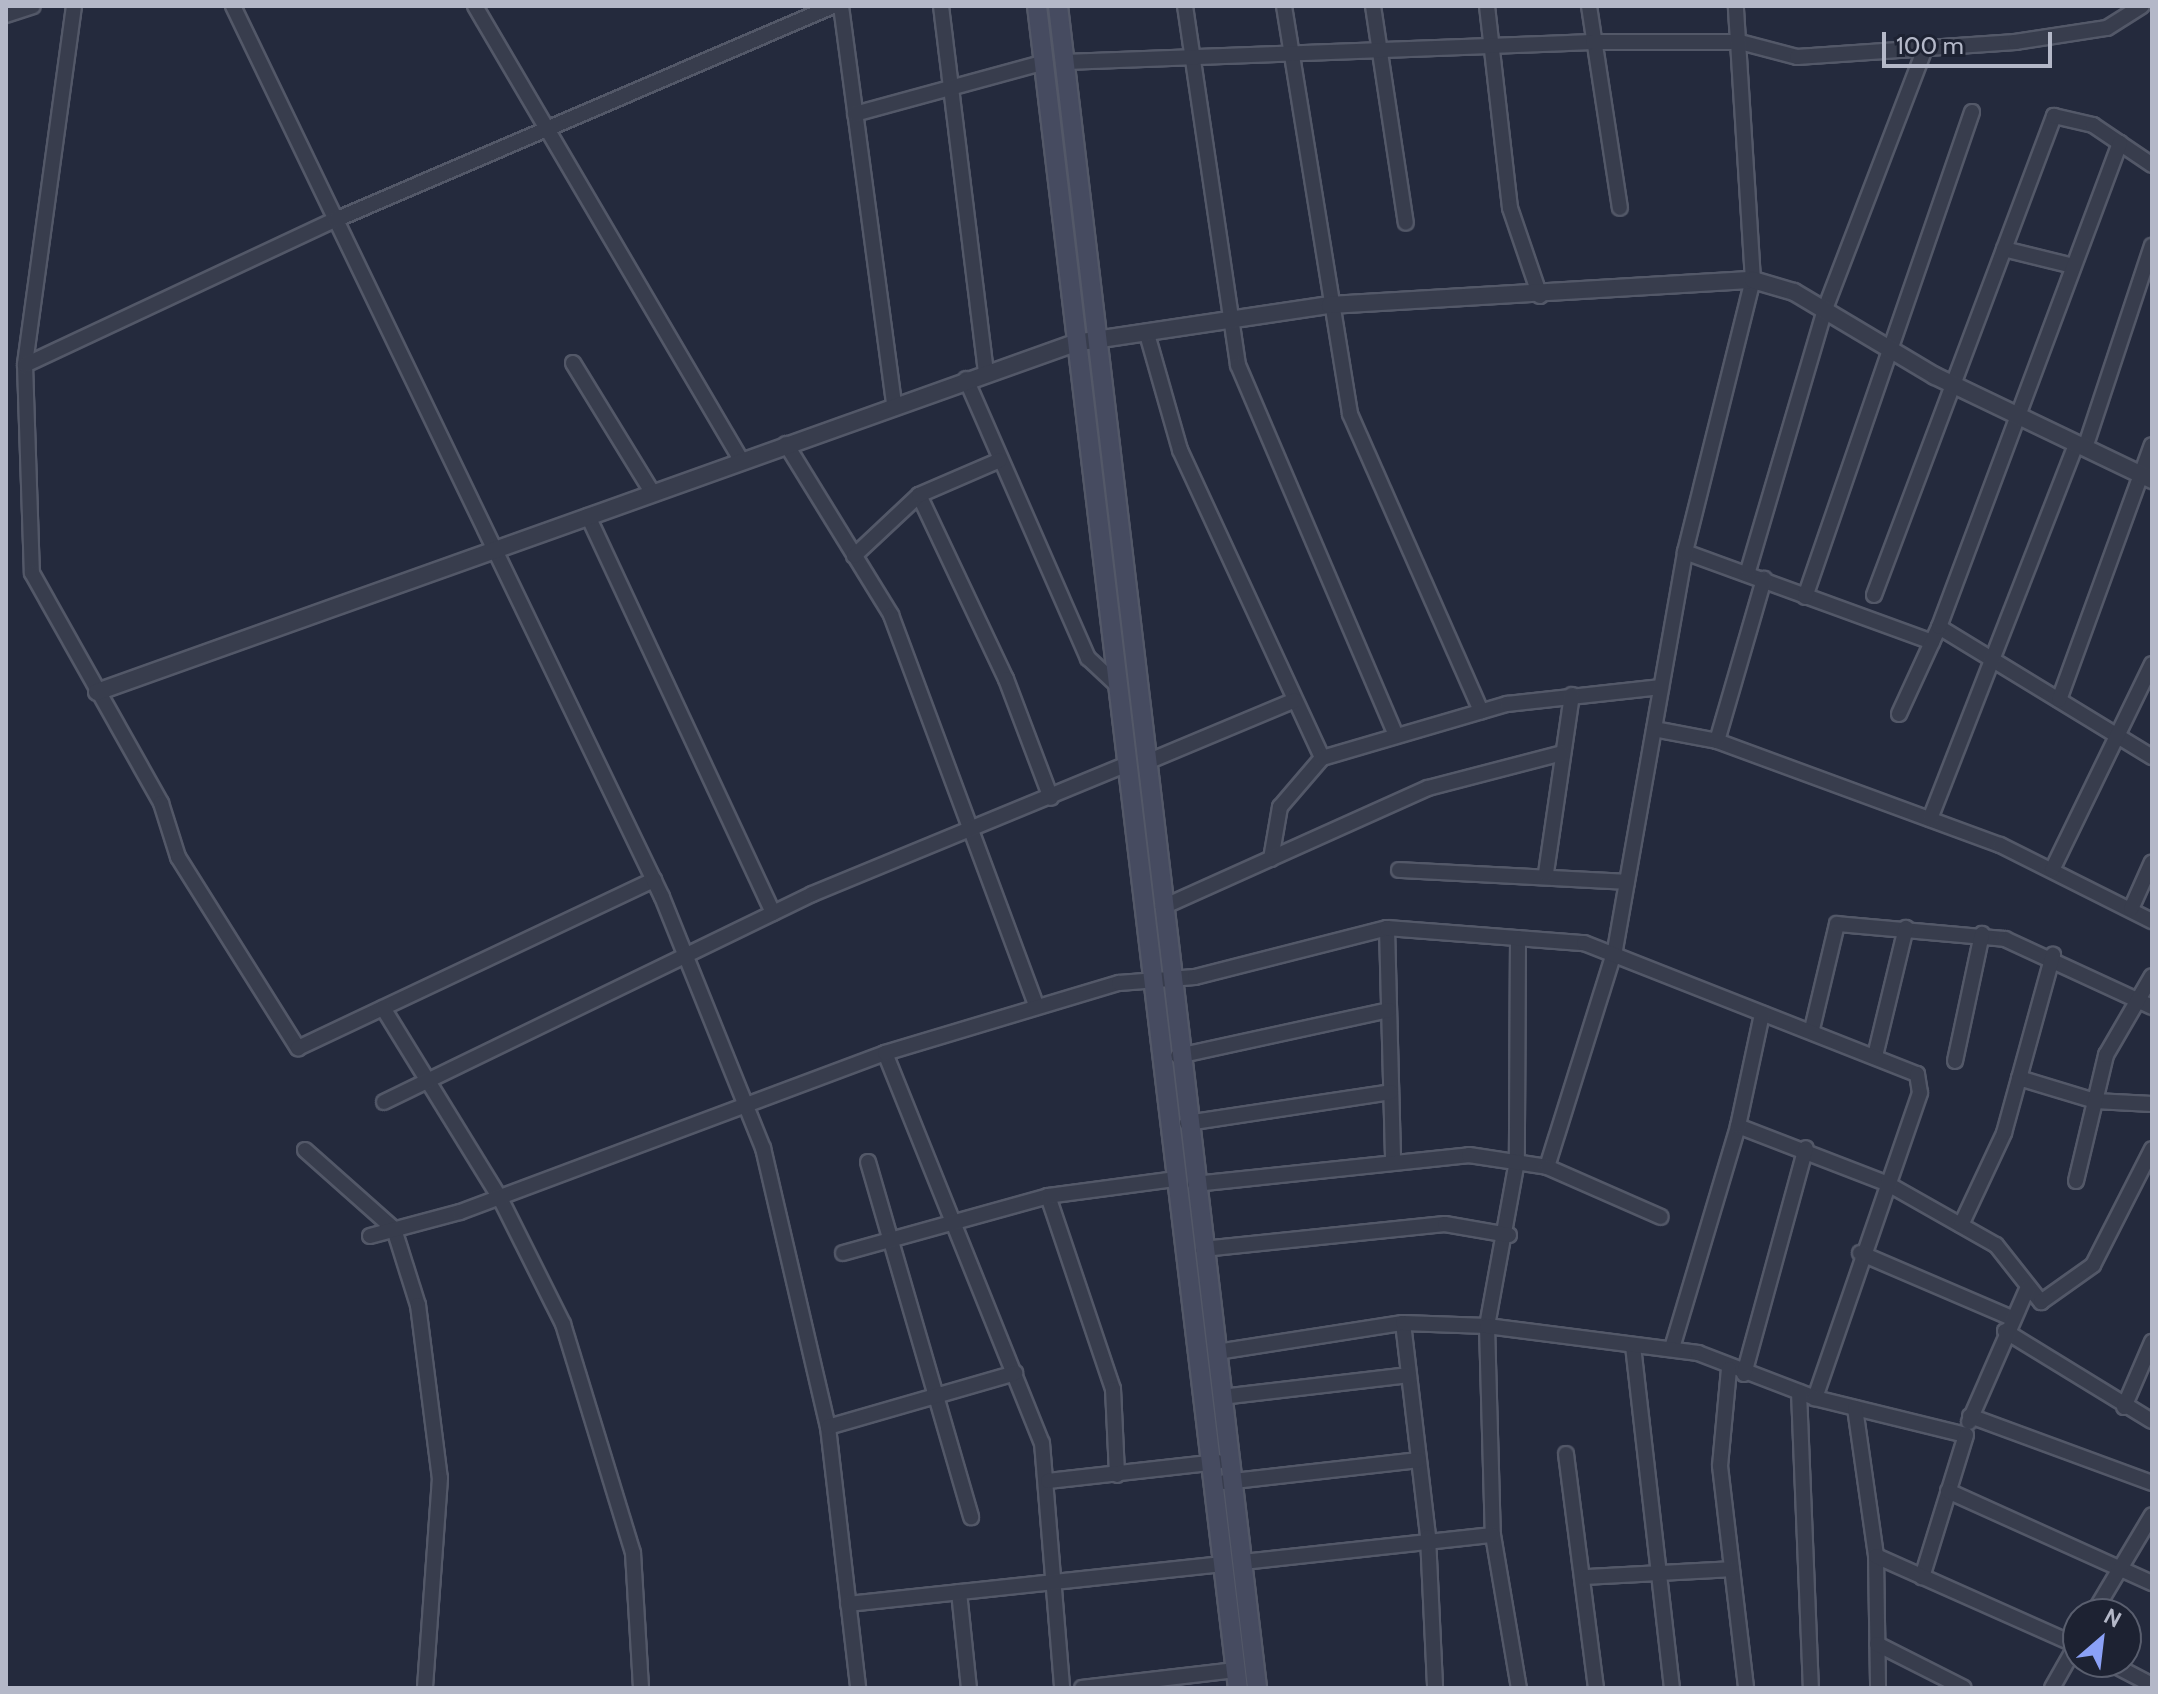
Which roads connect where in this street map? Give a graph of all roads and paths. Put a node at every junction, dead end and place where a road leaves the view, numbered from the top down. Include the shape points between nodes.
1 (33, 6) edge
2 (74, 6) edge
3 (233, 6) edge
4 (475, 6) edge
5 (833, 6) edge
6 (841, 6) edge
7 (941, 6) edge
8 (1037, 6) edge
9 (1058, 6) edge
10 (1185, 6) edge
11 (1284, 6) edge
12 (1373, 6) edge
13 (1487, 6) edge
14 (1589, 6) edge
15 (1736, 6) edge
16 (2142, 6) edge
17 (6, 15) edge
18 (1593, 42) junction
19 (1740, 42) junction
20 (1492, 46) junction
21 (1925, 48) junction
22 (1378, 49) junction
23 (1291, 51) junction
24 (1190, 53) junction
25 (1045, 62) junction
26 (1065, 62) junction
27 (948, 90) junction
28 (1972, 112) dead end
29 (855, 114) junction
30 (545, 128) junction
31 (2120, 143) junction
32 (2152, 165) edge
33 (1620, 208) dead end
34 (335, 220) junction
35 (1406, 223) dead end
36 (2152, 246) edge
37 (2004, 249) junction
38 (2073, 266) junction
39 (1753, 280) junction
40 (1540, 296) junction
41 (1330, 305) junction
42 (1825, 309) junction
43 (1227, 321) junction
44 (1147, 334) junction
45 (1096, 339) junction
46 (1075, 343) junction
47 (1886, 346) junction
48 (573, 363) dead end
49 (25, 365) junction
50 (986, 374) junction
51 (966, 379) junction
52 (1952, 385) junction
53 (894, 405) junction
54 (2016, 415) junction
55 (786, 444) junction
56 (2152, 445) edge
57 (2080, 446) junction
58 (741, 460) junction
59 (1000, 460) junction
60 (2146, 478) edge
61 (652, 492) junction
62 (919, 495) junction
63 (588, 516) junction
64 (492, 550) junction
65 (1685, 552) junction
66 (854, 556) junction
67 (1748, 571) junction
68 (1764, 579) junction
69 (1874, 595) dead end
70 (1805, 597) junction
71 (1939, 627) junction
72 (1932, 642) junction
73 (1997, 662) junction
74 (2152, 664) edge
75 (1119, 687) junction
76 (1661, 687) junction
77 (97, 692) junction
78 (1572, 695) junction
79 (1295, 700) junction
80 (2059, 700) junction
81 (1481, 711) junction
82 (1899, 714) dead end
83 (1654, 729) junction
84 (2117, 735) junction
85 (1396, 736) junction
86 (1717, 741) junction
87 (1562, 753) junction
88 (2152, 757) edge
89 (1322, 758) junction
90 (1147, 762) junction
91 (1128, 764) junction
92 (1051, 798) junction
93 (1930, 819) junction
94 (971, 830) junction
95 (1271, 859) junction
96 (2152, 862) edge
97 (1399, 870) dead end
98 (2052, 870) junction
99 (1546, 873) junction
100 (654, 880) junction
101 (1627, 882) junction
102 (1163, 907) junction
103 (2131, 909) junction
104 (773, 913) junction
105 (2152, 921) edge
106 (1387, 928) junction
107 (1906, 928) junction
108 (1982, 934) junction
109 (1518, 938) junction
110 (1615, 950) junction
111 (687, 955) junction
112 (2053, 955) junction
113 (1172, 975) junction
114 (2152, 976) edge
115 (1152, 979) junction
116 (2134, 997) junction
117 (1036, 1004) junction
118 (2152, 1007) edge
119 (383, 1008) junction
120 (1389, 1010) junction
121 (1762, 1014) junction
122 (1812, 1029) junction
123 (885, 1053) junction
124 (1178, 1056) junction
125 (1875, 1056) junction
126 (1955, 1061) dead end
127 (2019, 1078) junction
128 (428, 1082) junction
129 (1391, 1092) junction
130 (2095, 1101) junction
131 (384, 1102) dead end
132 (2152, 1104) edge
133 (748, 1108) junction
134 (1187, 1123) junction
135 (1738, 1126) junction
136 (1806, 1148) junction
137 (2152, 1149) edge
138 (305, 1150) dead end
139 (1393, 1160) junction
140 (1517, 1161) junction
141 (868, 1162) dead end
142 (1547, 1167) junction
143 (1175, 1179) junction
144 (2076, 1181) dead end
145 (1195, 1184) junction
146 (1888, 1184) junction
147 (1048, 1196) junction
148 (500, 1198) junction
149 (1661, 1217) dead end
150 (953, 1220) junction
151 (1961, 1225) junction
152 (394, 1229) junction
153 (1509, 1235) junction
154 (370, 1236) dead end
155 (894, 1238) junction
156 (1203, 1249) junction
157 (843, 1253) dead end
158 (1860, 1253) junction
159 (2028, 1287) junction
160 (1403, 1323) junction
161 (2008, 1325) junction
162 (1487, 1326) junction
163 (2152, 1342) edge
164 (1633, 1346) junction
165 (1672, 1348) junction
166 (1217, 1352) junction
167 (1729, 1369) junction
168 (1015, 1373) junction
169 (1744, 1374) junction
170 (1409, 1375) junction
171 (1799, 1392) junction
172 (936, 1397) junction
173 (1222, 1397) junction
174 (1815, 1398) junction
175 (2124, 1407) junction
176 (1855, 1408) junction
177 (1970, 1416) junction
178 (2152, 1421) edge
179 (828, 1427) junction
180 (1966, 1435) junction
181 (1566, 1454) dead end
182 (1419, 1460) junction
183 (1230, 1461) junction
184 (1211, 1462) junction
185 (1117, 1475) junction
186 (1048, 1481) junction
187 (1233, 1481) junction
188 (2152, 1483) edge
189 (1213, 1484) junction
190 (1948, 1491) junction
191 (971, 1517) dead end
192 (2151, 1519) edge
193 (1493, 1535) junction
194 (1428, 1537) junction
195 (1876, 1556) junction
196 (1243, 1562) junction
197 (1223, 1564) junction
198 (2121, 1565) junction
199 (1732, 1569) junction
200 (1657, 1573) junction
201 (1586, 1577) junction
202 (1922, 1577) junction
203 (1050, 1582) junction
204 (2152, 1583) edge
205 (959, 1592) junction
206 (2102, 1598) edge
207 (848, 1604) junction
208 (2062, 1638) edge
209 (1877, 1644) junction
210 (2062, 1670) edge
211 (1237, 1679) edge
212 (425, 1688) edge
213 (641, 1688) edge
214 (858, 1688) edge
215 (969, 1688) edge
216 (1062, 1688) edge
217 (1082, 1688) edge
218 (1257, 1688) edge
219 (1435, 1688) edge
220 (1519, 1688) edge
221 (1596, 1688) edge
222 (1672, 1688) edge
223 (1746, 1688) edge
224 (1811, 1688) edge
225 (1878, 1688) edge
226 (1964, 1688) edge
227 (2052, 1688) edge

1 - 17 street
2 - 49 street
3 - 34 street
4 - 30 street
5 - 30 street
6 - 29 street
7 - 27 street
8 - 25 main road
9 - 26 main road
10 - 24 street
11 - 23 street
12 - 22 street
13 - 20 street
14 - 18 street
15 - 19 street
16 - 21 street via 2107,28
18 - 19 street
18 - 20 street
18 - 33 street
19 - 21 street via 1797,57
19 - 39 street
20 - 22 street
20 - 40 street via 1510,208
21 - 42 street
22 - 23 street
22 - 35 street
23 - 24 street
23 - 41 street
24 - 26 street
24 - 43 street
25 - 27 street
25 - 46 main road
26 - 45 main road
27 - 29 street
27 - 50 street
28 - 47 street
29 - 53 street
30 - 34 street
30 - 58 street
31 - 32 street
31 - 37 street via 2093,125 2054,116
31 - 38 street
34 - 49 street
34 - 64 street
36 - 57 street
37 - 38 street
37 - 52 street
38 - 54 street
39 - 40 street
39 - 42 street
39 - 65 street
40 - 41 street
41 - 43 street
41 - 81 street via 1350,414
42 - 47 street
42 - 67 street
43 - 44 street
43 - 85 street via 1238,365
44 - 45 street
44 - 79 street via 1180,450
45 - 46 street
45 - 90 main road
46 - 50 street
46 - 75 main road
47 - 52 street
47 - 70 street
48 - 61 street
49 - 77 street via 32,573
50 - 51 street
51 - 53 street
51 - 59 street
52 - 54 street
52 - 69 street
53 - 55 street
54 - 57 street
54 - 71 street
55 - 58 street
55 - 66 street
56 - 60 street
57 - 60 street
57 - 73 street
58 - 61 street
59 - 62 street
59 - 75 street via 1088,658
60 - 80 street
61 - 63 street
62 - 66 street
62 - 92 street via 1006,679
63 - 64 street
63 - 104 street
64 - 77 street
64 - 100 street
65 - 67 street
65 - 76 street
66 - 94 street via 891,615
67 - 68 street
68 - 70 street
68 - 86 street
70 - 72 street
71 - 72 street
71 - 73 street
72 - 82 street
73 - 80 street
73 - 93 street
74 - 84 street
75 - 91 main road
76 - 78 street
76 - 83 street
77 - 119 street via 161,803 178,857 298,1048
78 - 81 street
78 - 87 street
79 - 89 street
79 - 90 street
80 - 84 street
81 - 85 street
83 - 86 street
83 - 101 street
84 - 88 street
84 - 98 street
85 - 89 street
86 - 93 street
87 - 95 street via 1428,788
87 - 99 street
89 - 95 street via 1280,807
90 - 102 main road
91 - 92 street
91 - 115 main road
92 - 94 street
93 - 98 street
94 - 104 street
94 - 117 street
95 - 102 street
96 - 103 street
97 - 99 street
98 - 103 street
99 - 101 street
100 - 111 street
100 - 119 street
101 - 110 street
102 - 113 main road
103 - 105 street
104 - 111 street
106 - 109 street
106 - 113 street via 1195,977
106 - 120 street
107 - 108 street
107 - 122 street via 1837,924
107 - 125 street
108 - 112 street
108 - 126 street
109 - 110 street
109 - 140 street
110 - 121 street
110 - 142 street
111 - 128 street
111 - 133 street
112 - 116 street
112 - 127 street
113 - 115 street
113 - 124 main road
114 - 116 street
115 - 117 street
115 - 143 main road
116 - 118 street
116 - 130 street via 2106,1055
117 - 123 street
119 - 128 street
120 - 124 street
120 - 129 street
121 - 122 street
121 - 135 street
122 - 125 street
123 - 133 street
123 - 150 street
124 - 134 main road
125 - 146 street via 1917,1074 1920,1093
127 - 130 street
127 - 151 street via 2004,1133
128 - 131 street
128 - 148 street
129 - 134 street
129 - 139 street
130 - 132 street
130 - 144 street
133 - 148 street
133 - 179 street
134 - 145 main road
135 - 136 street
135 - 165 street
136 - 146 street
136 - 169 street
137 - 159 street via 2093,1265 2041,1302
138 - 152 street
139 - 140 street via 1469,1155
139 - 145 street
140 - 142 street
140 - 153 street
141 - 155 street
142 - 149 street
143 - 147 street
143 - 184 main road
145 - 156 main road
146 - 151 street
146 - 158 street
147 - 150 street
147 - 185 street via 1113,1389
148 - 152 street
148 - 213 street via 563,1324 633,1553
150 - 155 street
150 - 168 street
151 - 159 street via 1996,1245
152 - 154 street
152 - 212 street via 418,1305 440,1478
153 - 156 street via 1445,1224
153 - 162 street
155 - 157 street
155 - 172 street
156 - 166 main road
158 - 161 street
158 - 174 street
159 - 161 street
160 - 162 street
160 - 166 street
160 - 170 street
161 - 175 street
161 - 177 street
162 - 164 street
162 - 193 street
163 - 175 street
164 - 165 street
164 - 200 street
165 - 167 street
166 - 173 main road
167 - 169 street
167 - 199 street via 1720,1466
168 - 172 street
168 - 186 street via 1042,1443
169 - 171 street
170 - 173 street
170 - 182 street
171 - 174 street
171 - 224 street
172 - 179 street
172 - 191 street
173 - 183 main road
174 - 176 street
175 - 178 street
176 - 180 street
176 - 195 street
177 - 180 street
177 - 188 street
179 - 207 street
180 - 190 street
181 - 201 street
182 - 187 street
182 - 194 street
183 - 184 street
183 - 187 main road
184 - 185 street
184 - 189 main road
185 - 186 street
186 - 203 street
187 - 189 street
187 - 196 main road
189 - 197 main road
190 - 198 street
190 - 202 street
192 - 198 street
193 - 194 street
193 - 220 street
194 - 196 street
194 - 219 street
195 - 202 street
195 - 209 street
196 - 218 main road
197 - 203 street
197 - 211 main road
198 - 204 street
198 - 206 street
199 - 200 street
199 - 223 street
200 - 201 street
200 - 222 street
201 - 221 street
202 - 208 street
203 - 205 street
203 - 216 street
205 - 207 street
205 - 215 street
207 - 214 street
209 - 225 street
209 - 226 street
210 - 227 street
211 - 217 street

